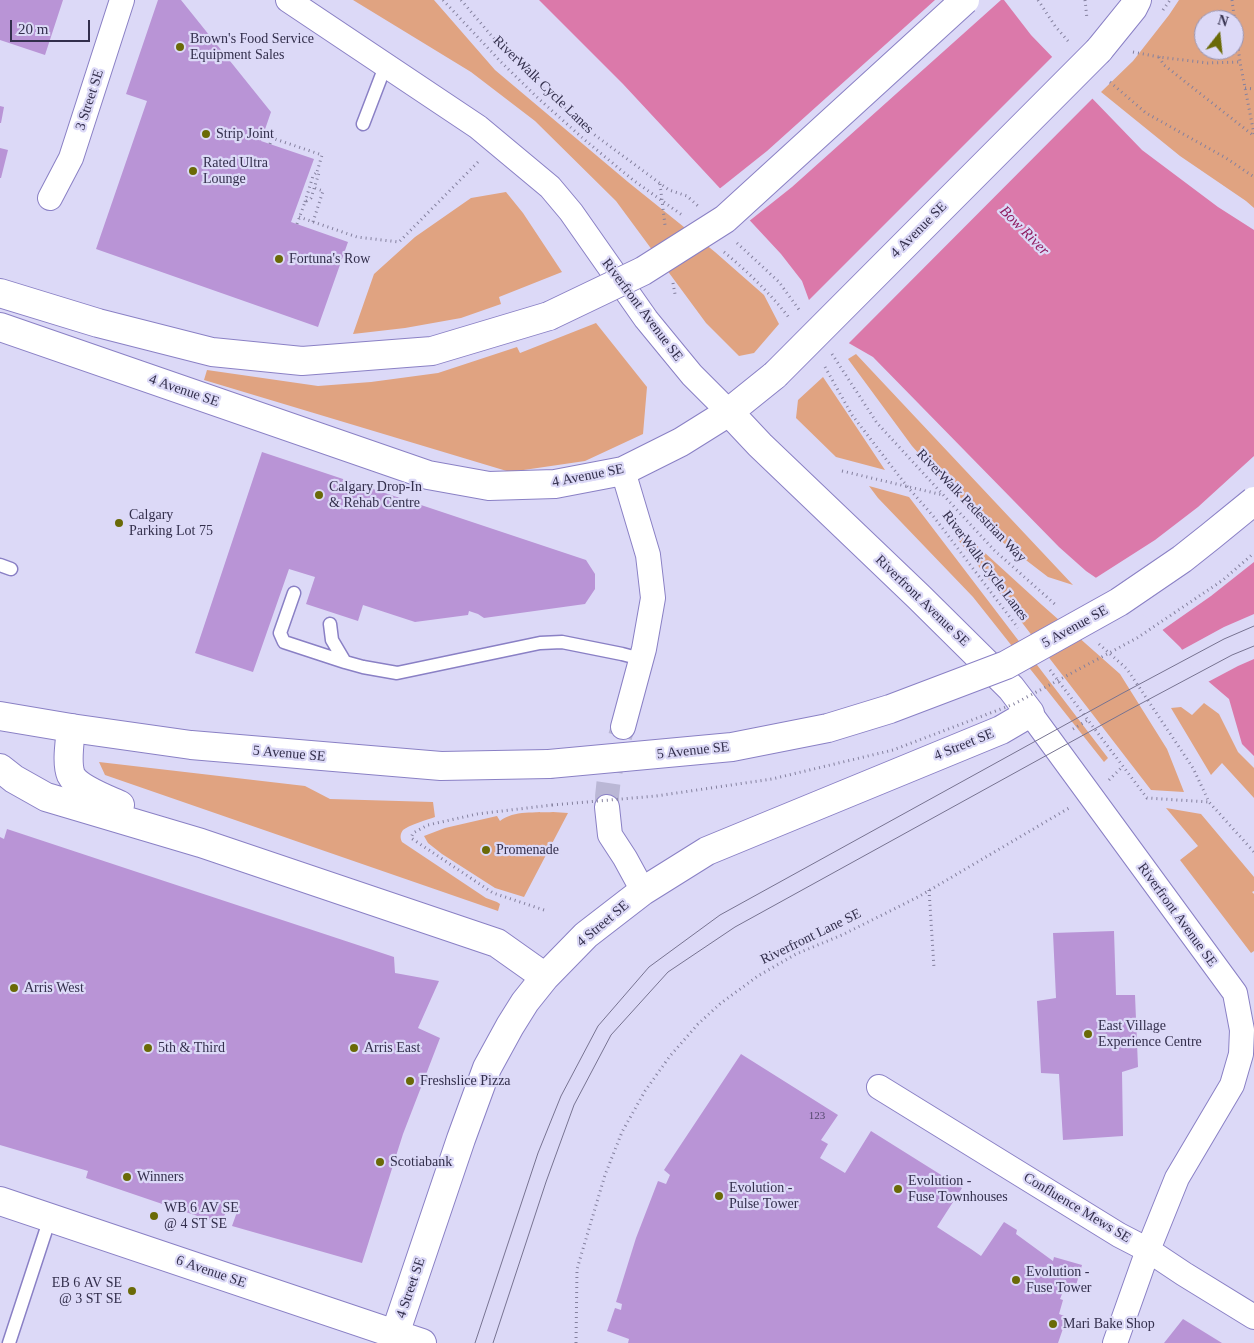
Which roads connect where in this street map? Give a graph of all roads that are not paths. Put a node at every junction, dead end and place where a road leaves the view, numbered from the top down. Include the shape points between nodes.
1 (122, 0) edge
2 (288, 0) edge
3 (965, 0) edge
4 (1134, 3) edge
5 (386, 64) junction
6 (363, 124) dead end
7 (50, 198) dead end
8 (0, 293) edge
9 (0, 327) edge
10 (729, 412) junction
11 (623, 471) junction
12 (1254, 501) edge
13 (294, 593) dead end
14 (330, 624) dead end
15 (642, 659) junction
16 (345, 662) junction
17 (1030, 712) junction
18 (0, 716) edge
19 (622, 727) tunnel mouth
20 (71, 728) junction
21 (0, 768) edge
22 (607, 806) tunnel mouth
23 (201, 843) junction
24 (643, 891) junction
25 (545, 977) junction
26 (879, 1087) dead end
27 (0, 1201) edge
28 (50, 1218) junction
29 (1148, 1250) junction
30 (1254, 1317) edge
31 (394, 1339) edge
32 (9, 1343) edge
33 (422, 1343) edge
34 (1115, 1343) edge

1 - 7 street, 3 Street SE via 71,158
2 - 5 street, Riverfront Avenue SE
3 - 8 main road, bridge via 724,219 642,271 548,316 432,351 302,361 212,352 98,323
4 - 10 main road, 4 Avenue SE, bridge via 1099,50 775,375
5 - 6 lane
5 - 10 street, Riverfront Avenue SE via 478,127 550,187 646,319 692,375
9 - 11 main road, 4 Avenue SE via 428,475 489,486 555,484
10 - 11 main road, 4 Avenue SE via 681,442
10 - 17 main road, Riverfront Avenue SE via 1011,688
11 - 15 street via 648,555 653,598
12 - 20 main road, 5 Avenue SE, bridge via 1182,559 1111,607 1006,665 890,709 828,728 732,747 549,764 441,766 192,745
13 - 16 lane via 280,633 284,642
14 - 16 lane via 332,640
15 - 16 lane via 562,642 540,643 397,673
15 - 19 street
17 - 24 main road, 4 Street SE via 1001,730 707,851
17 - 29 street, Riverfront Avenue SE via 1235,994 1242,1030 1241,1054 1232,1085 1177,1178
18 - 20 main road, 5 Avenue SE
20 - 23 main road via 69,757 72,776 87,790
21 - 23 main road via 46,797
22 - 24 street via 610,835
23 - 25 main road via 497,943
24 - 25 main road, 4 Street SE via 586,935
25 - 31 main road, 4 Street SE via 525,1002 487,1068
26 - 29 street, Confluence Mews SE
27 - 28 main road, 6 Avenue SE
28 - 31 main road, 6 Avenue SE
28 - 32 lane
29 - 30 street, Confluence Mews SE
29 - 34 street, Riverfront Avenue SE
31 - 33 main road, 6 Avenue SE

